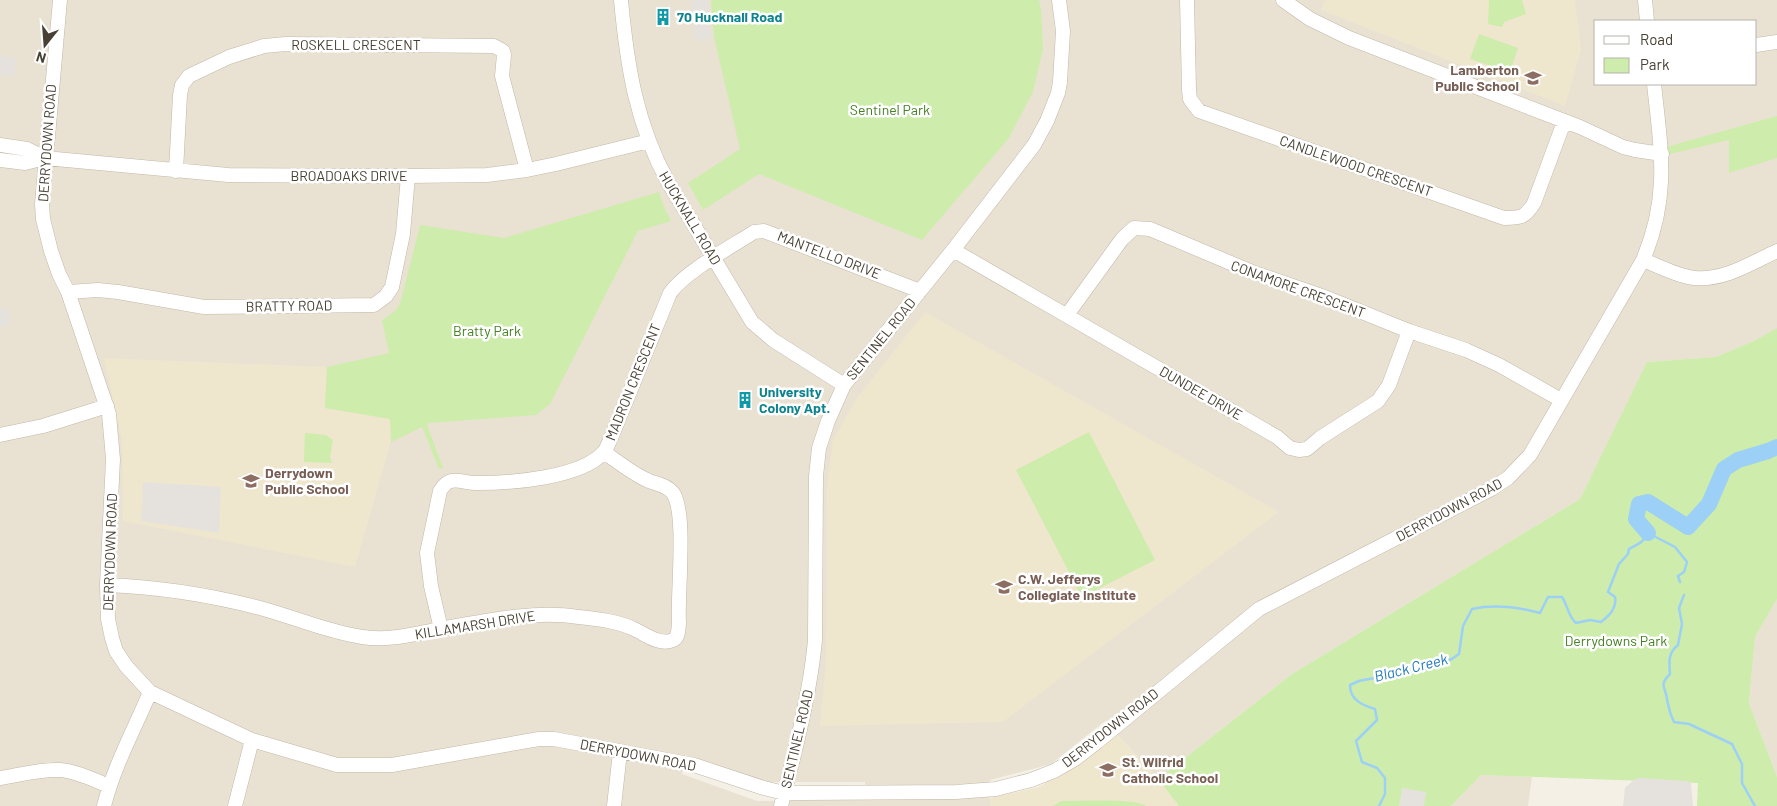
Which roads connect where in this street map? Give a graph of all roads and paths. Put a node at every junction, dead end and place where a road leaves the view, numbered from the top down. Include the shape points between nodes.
1 (60, 0) edge
2 (621, 0) edge
3 (1059, 0) edge
4 (1187, 0) edge
5 (1283, 0) edge
6 (1645, 0) edge
7 (1647, 20) edge
8 (1777, 42) edge
9 (1757, 45) edge
10 (1654, 85) edge
11 (1564, 122) junction
12 (649, 141) junction
13 (0, 145) edge
14 (1662, 154) junction
15 (45, 158) junction
16 (0, 160) edge
17 (527, 170) junction
18 (176, 171) junction
19 (408, 176) junction
20 (954, 250) junction
21 (1777, 251) edge
22 (713, 258) junction
23 (1643, 260) junction
24 (920, 291) junction
25 (68, 292) junction
26 (1066, 315) junction
27 (1409, 331) junction
28 (844, 385) junction
29 (1561, 400) junction
30 (107, 406) junction
31 (0, 435) edge
32 (604, 452) junction
33 (107, 585) junction
34 (440, 629) junction
35 (150, 692) junction
36 (252, 740) junction
37 (620, 752) junction
38 (0, 778) edge
39 (109, 786) junction
40 (783, 799) edge
41 (104, 806) edge
42 (235, 806) edge
43 (614, 806) edge

1 - 15 street, DERRYDOWN ROAD
2 - 12 street, HUCKNALL ROAD via 630,77
3 - 20 street, SENTINEL ROAD via 1063,31 1060,82 1048,121 1019,167
4 - 11 street, CANDLEWOOD CRESCENT via 1189,90 1190,99 1199,111 1504,218 1520,218 1531,208
5 - 11 street via 1310,19 1349,38
6 - 7 street
8 - 9 street
10 - 14 street, DERRYDOWN ROAD
11 - 14 street via 1622,147
12 - 17 street, BROADOAKS DRIVE
12 - 22 street, HUCKNALL ROAD via 661,170
13 - 15 street, BROADOAKS DRIVE via 27,149
14 - 23 street, DERRYDOWN ROAD via 1661,196
15 - 16 street, BROADOAKS DRIVE via 24,163
15 - 18 street, BROADOAKS DRIVE
15 - 25 street, DERRYDOWN ROAD via 43,219 59,274
17 - 18 street, ROSKELL CRESCENT via 502,76 503,50 494,46 286,44 264,46 229,57 189,76 180,95
17 - 19 street, BROADOAKS DRIVE via 487,175
18 - 19 street, BROADOAKS DRIVE via 228,175
19 - 25 street, BRATTY ROAD via 403,234 392,287 374,305 204,307 118,292
20 - 24 street, SENTINEL ROAD
20 - 26 street, DUNDEE DRIVE
21 - 23 street via 1712,278 1693,278
22 - 24 street, MANTELLO DRIVE via 754,232 764,231
22 - 28 street, HUCKNALL ROAD via 758,328
22 - 32 street, MADRON CRESCENT via 675,285 670,293
23 - 29 street, DERRYDOWN ROAD
24 - 28 street, SENTINEL ROAD
25 - 30 street, DERRYDOWN ROAD
26 - 27 street, CONAMORE CRESCENT via 1122,239 1134,228 1142,228
26 - 27 street, DUNDEE DRIVE via 1277,437 1290,448 1300,450 1307,449 1378,401 1389,385
27 - 29 street, CONAMORE CRESCENT via 1466,350
28 - 40 street, SENTINEL ROAD via 819,448 815,640 809,688
29 - 40 street, DERRYDOWN ROAD via 1530,455 1508,478 1259,609 1097,742 1054,771 1010,786 976,791
30 - 31 street via 43,426
30 - 33 street, DERRYDOWN ROAD via 113,459
32 - 34 street, MADRON CRESCENT via 583,467 561,474 527,480 480,483 457,480 445,484 440,491 427,553
32 - 34 street, KILLAMARSH DRIVE via 673,493 681,523 676,638 661,641 633,628 599,619 539,614
33 - 34 street, KILLAMARSH DRIVE via 152,588 231,602 362,637 384,638
33 - 35 street, DERRYDOWN ROAD via 108,619 116,650 130,672
35 - 36 street, DERRYDOWN ROAD
35 - 39 street
36 - 37 street, DERRYDOWN ROAD via 337,765 392,765 539,738
36 - 42 street
37 - 40 street, DERRYDOWN ROAD via 694,765
37 - 43 street
38 - 39 street via 61,770
39 - 41 street

